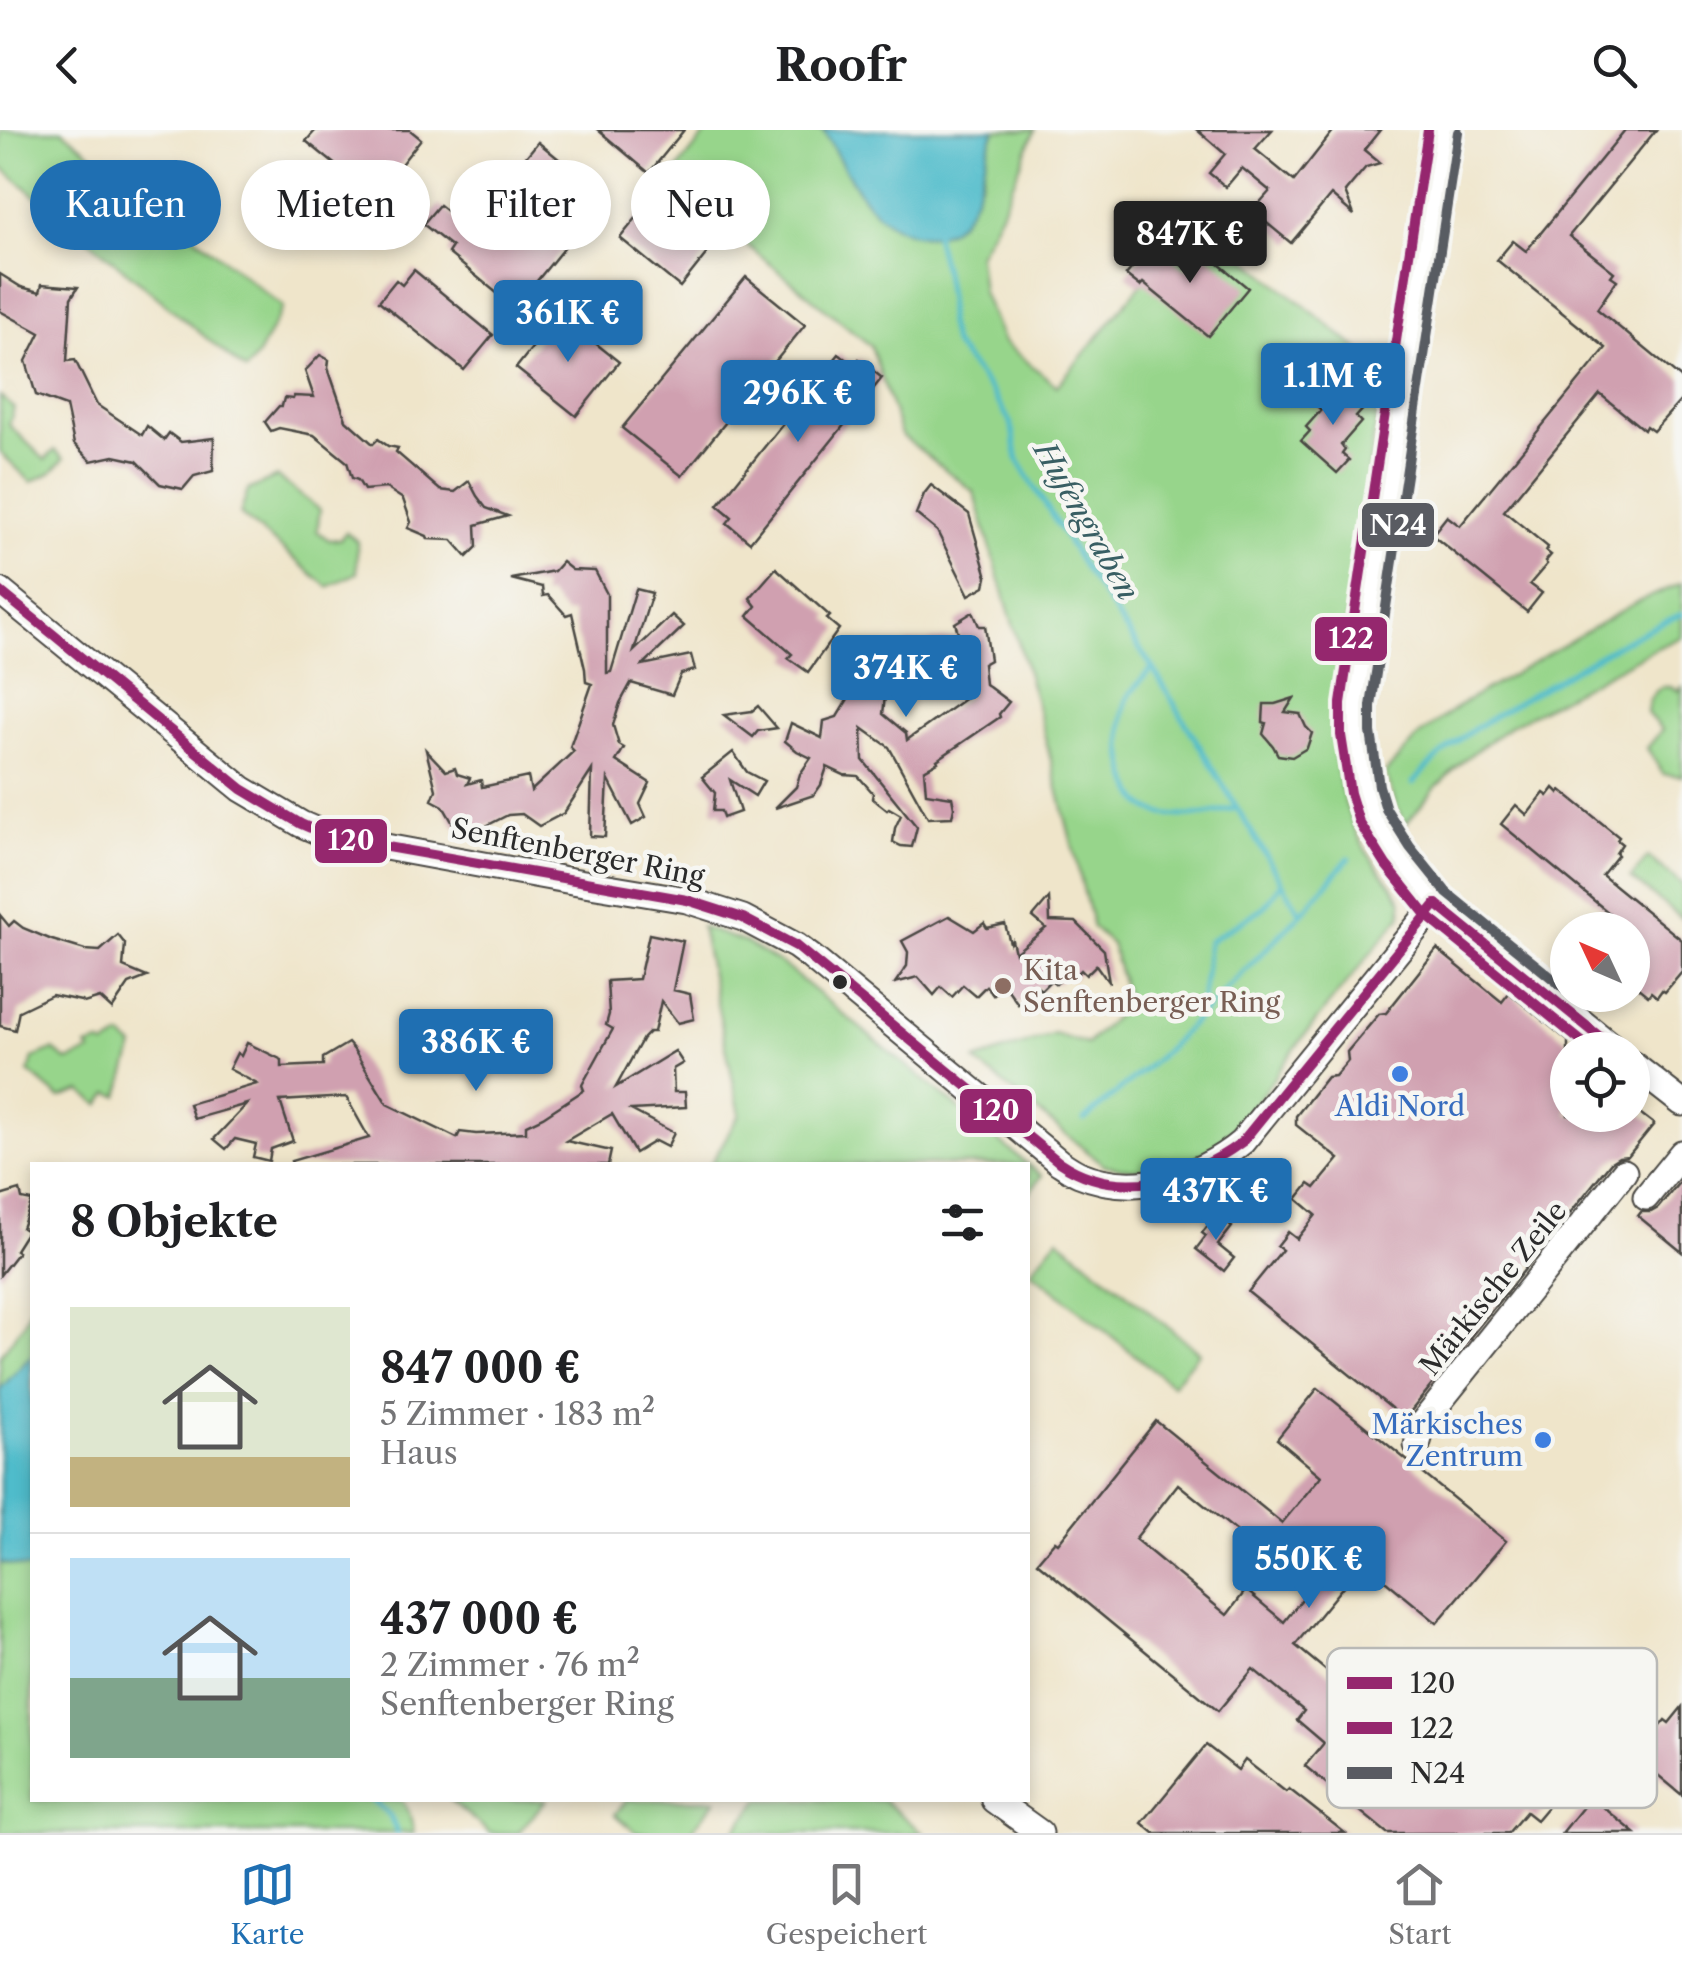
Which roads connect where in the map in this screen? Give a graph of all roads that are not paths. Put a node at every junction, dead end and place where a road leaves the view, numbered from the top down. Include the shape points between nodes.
1 (1444, 130) edge
2 (0, 591) edge
3 (1436, 904) junction
4 (1594, 1032) edge
5 (1650, 1078) edge
6 (1682, 1103) edge
7 (1682, 1154) edge
8 (1624, 1172) dead end
9 (1646, 1197) dead end
10 (1417, 1446) dead end
11 (997, 1802) edge
12 (1040, 1833) edge

1 - 3 street via 1355,719 1372,815
2 - 3 street, Senftenberger Ring via 242,789 300,824 331,837 687,900 743,918 811,957 1059,1162 1114,1183 1186,1175 1242,1142
3 - 4 street
5 - 6 street
7 - 9 street
8 - 10 street, Märkische Zeile via 1424,1421
11 - 12 street

